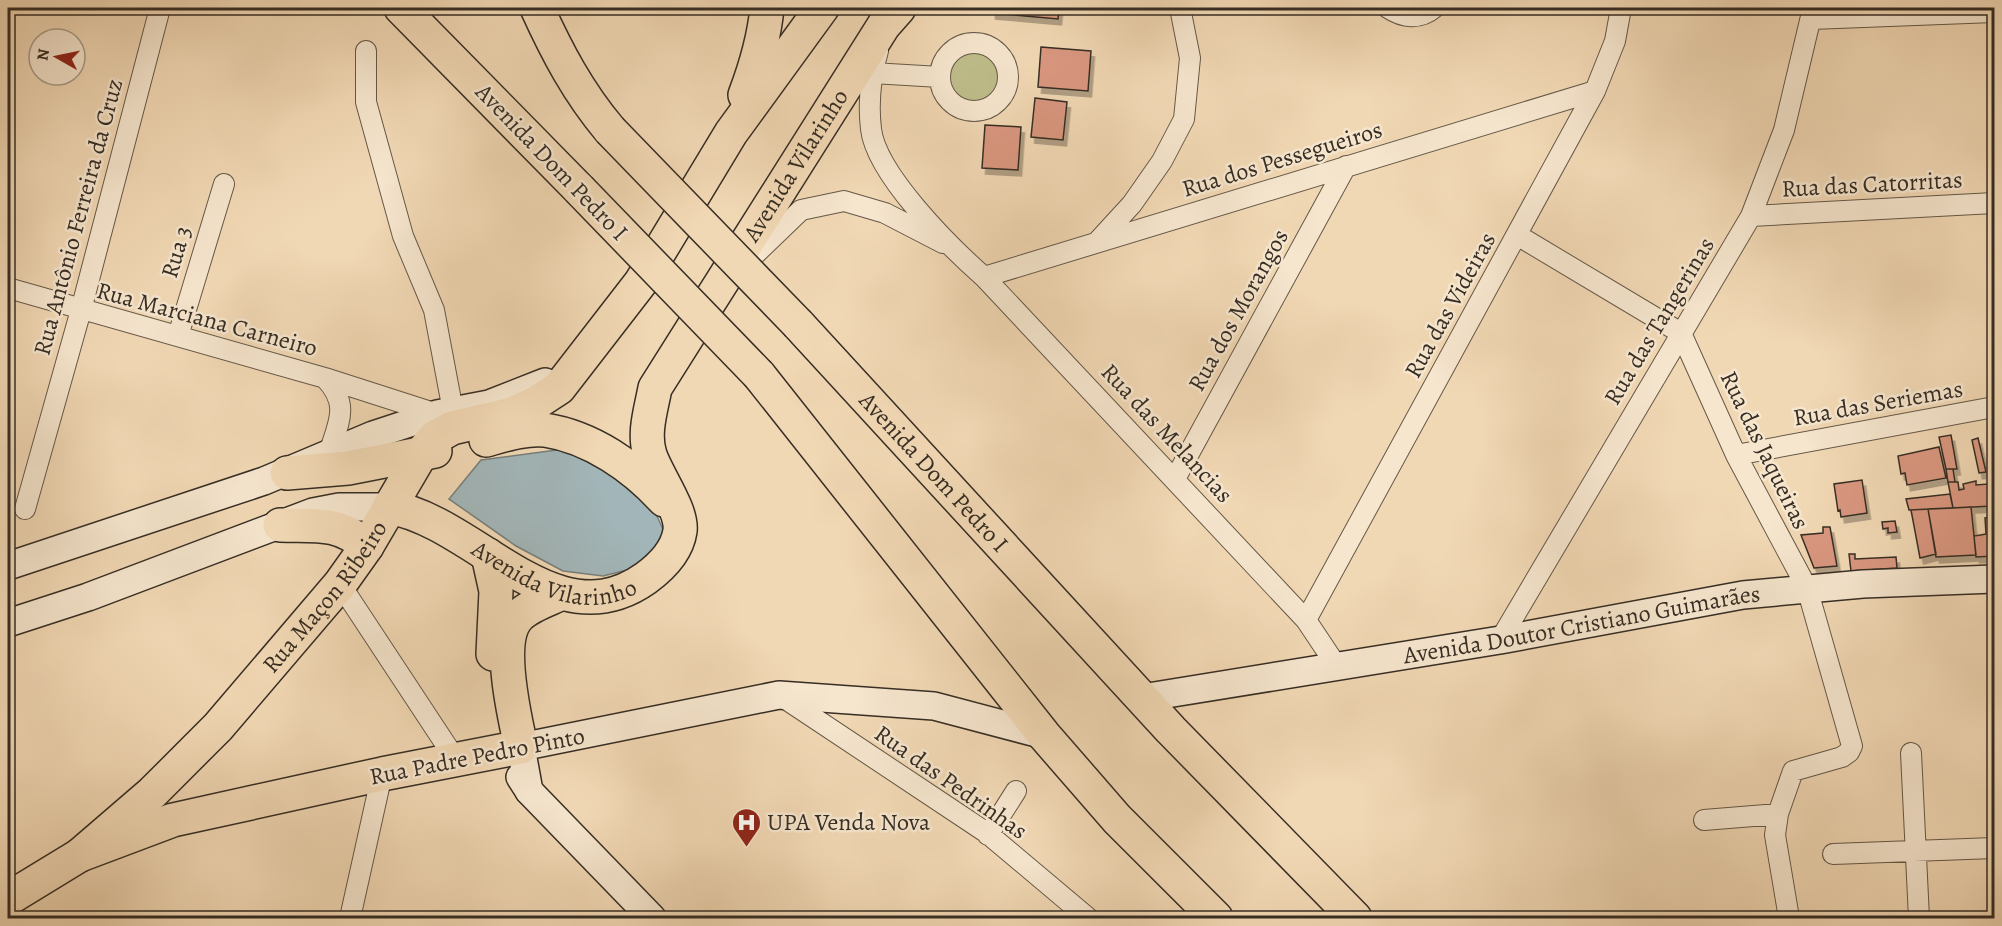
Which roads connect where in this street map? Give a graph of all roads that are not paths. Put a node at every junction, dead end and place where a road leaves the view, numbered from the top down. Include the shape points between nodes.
1 (160, 8) edge
2 (401, 8) edge
3 (537, 8) edge
4 (558, 8) edge
5 (767, 8) edge
6 (822, 8) edge
7 (1180, 8) edge
8 (1388, 8) edge
9 (1434, 8) edge
10 (1621, 8) edge
11 (1995, 12) edge
12 (1812, 13) edge
13 (891, 16) edge
14 (366, 51) dead end
15 (558, 55) junction
16 (872, 73) junction
17 (940, 77) dead end
18 (1595, 91) junction
19 (731, 133) junction
20 (1346, 166) junction
21 (224, 183) dead end
22 (1995, 203) edge
23 (1751, 216) junction
24 (1517, 235) junction
25 (1098, 241) junction
26 (948, 245) junction
27 (984, 277) junction
28 (8, 288) edge
29 (717, 291) junction
30 (81, 310) junction
31 (1680, 333) junction
32 (178, 336) junction
33 (576, 366) junction
34 (325, 378) junction
35 (1995, 407) edge
36 (445, 412) junction
37 (329, 453) junction
38 (421, 454) junction
39 (1736, 455) junction
40 (287, 473) junction
41 (1176, 478) junction
42 (389, 507) junction
43 (25, 509) dead end
44 (677, 514) junction
45 (280, 525) junction
46 (367, 546) junction
47 (488, 555) junction
48 (8, 567) edge
49 (1995, 579) edge
50 (340, 584) junction
51 (1807, 588) junction
52 (560, 594) junction
53 (1306, 620) junction
54 (8, 623) edge
55 (1500, 640) junction
56 (1336, 665) junction
57 (1006, 687) junction
58 (779, 695) junction
59 (1160, 704) junction
60 (964, 713) junction
61 (1044, 735) junction
62 (512, 749) junction
63 (1911, 753) dead end
64 (456, 760) junction
65 (382, 774) junction
66 (1016, 791) dead end
67 (152, 793) junction
68 (1778, 814) junction
69 (173, 820) junction
70 (1704, 820) dead end
71 (988, 835) junction
72 (1995, 848) edge
73 (1915, 851) junction
74 (1833, 854) dead end
75 (80, 855) junction
76 (8, 899) edge
77 (350, 918) edge
78 (652, 918) edge
79 (1088, 918) edge
80 (1216, 918) edge
81 (1355, 918) edge
82 (1790, 918) edge
83 (1919, 918) edge

1 - 30 street, Rua Antônio Ferreira da Cruz
2 - 57 highway, Avenida Dom Pedro I, bridge via 759,375
3 - 15 highway, Avenida Dom Pedro I
4 - 15 highway
5 - 19 highway via 758,63
6 - 19 highway
7 - 25 street via 1190,58 1184,118 1162,161
8 - 9 street via 1408,17
10 - 18 street, Rua das Videiras via 1615,41
11 - 12 street
12 - 23 street, Rua das Tangerinas via 1784,130
13 - 16 street, Rua das Melancias
13 - 29 highway, Avenida Vilarinho
14 - 36 street via 366,102 403,236 434,310
15 - 59 highway, Avenida Dom Pedro I, bridge via 579,92 610,130
16 - 17 street
16 - 26 street, Rua das Melancias via 871,130 886,168
18 - 20 street, Rua dos Pessegueiros
18 - 24 street, Rua das Videiras
19 - 33 highway via 641,282
20 - 25 street, Rua dos Pessegueiros
20 - 41 street, Rua dos Morangos
21 - 32 street, Rua 3
22 - 23 street, Rua das Catorritas
23 - 31 street, Rua das Tangerinas
24 - 31 street
24 - 53 street, Rua das Videiras
25 - 27 street, Rua dos Pessegueiros
26 - 27 street, Rua das Melancias
26 - 29 street, Rua das Melancias via 885,213 844,201 801,210
27 - 41 street, Rua das Melancias
28 - 30 street, Rua Marciana Carneiro
29 - 44 highway, Avenida Vilarinho via 655,388 647,428 650,454
30 - 32 street, Rua Marciana Carneiro
30 - 43 street, Rua Antônio Ferreira da Cruz
31 - 39 street, Rua das Jaqueiras
31 - 55 street, Rua das Tangerinas
32 - 34 street, Rua Marciana Carneiro
33 - 36 main road via 532,389 489,404
33 - 38 highway, Rua Maçon Ribeiro via 559,388 536,403 512,414 452,428 435,438
34 - 36 street, Rua Marciana Carneiro
34 - 37 street, Rua Marciana Carneiro via 336,390 341,406
35 - 39 street, Rua das Seriemas
36 - 37 main road
37 - 40 main road
38 - 40 highway via 348,468
38 - 42 highway, Rua Maçon Ribeiro
38 - 44 highway via 545,430 612,456 641,476
39 - 51 street, Rua das Jaqueiras
40 - 48 main road
41 - 53 street, Rua das Melancias
42 - 45 main road, Avenida Vilarinho via 339,507
42 - 46 highway, Rua Maçon Ribeiro
42 - 47 highway, Avenida Vilarinho via 430,520
44 - 52 highway, Avenida Vilarinho via 681,529 676,547 656,571 632,588 607,597
45 - 46 highway via 334,527 350,532
45 - 54 main road, Avenida Vilarinho
46 - 50 highway, Rua Maçon Ribeiro
47 - 52 highway, Avenida Vilarinho
47 - 62 highway via 496,591 494,674
49 - 51 main road, Avenida Doutor Cristiano Guimarães
50 - 64 street
50 - 67 highway, Rua Maçon Ribeiro via 218,727
51 - 55 main road, Avenida Doutor Cristiano Guimarães via 1743,595
51 - 68 street, Rua das Jaqueiras via 1852,746 1842,757 1793,771
52 - 62 highway via 521,615 509,635
53 - 56 street, Rua das Melancias
55 - 56 main road, Avenida Doutor Cristiano Guimarães
56 - 59 main road, Avenida Doutor Cristiano Guimarães
57 - 60 main road, Rua Padre Pedro Pinto via 995,704
57 - 61 highway, Avenida Dom Pedro I
58 - 60 main road, Rua Padre Pedro Pinto via 896,702
58 - 62 main road, Rua Padre Pedro Pinto
58 - 71 street, Rua das Pedrinhas
59 - 81 highway, Avenida Dom Pedro I
60 - 61 main road, Rua Padre Pedro Pinto
61 - 80 highway, Avenida Dom Pedro I via 1117,819
62 - 64 highway, Rua Padre Pedro Pinto
62 - 78 main road via 529,791
63 - 73 street
64 - 65 highway, Rua Padre Pedro Pinto
65 - 69 highway, Rua Padre Pedro Pinto
65 - 77 street
66 - 71 street
67 - 69 highway via 161,812
67 - 75 highway, Rua Maçon Ribeiro
68 - 70 street
68 - 82 street via 1775,834
69 - 75 highway, Rua Padre Pedro Pinto
71 - 79 street, Rua das Pedrinhas
72 - 73 street
73 - 74 street
73 - 83 street
75 - 76 highway, Rua Padre Pedro Pinto

